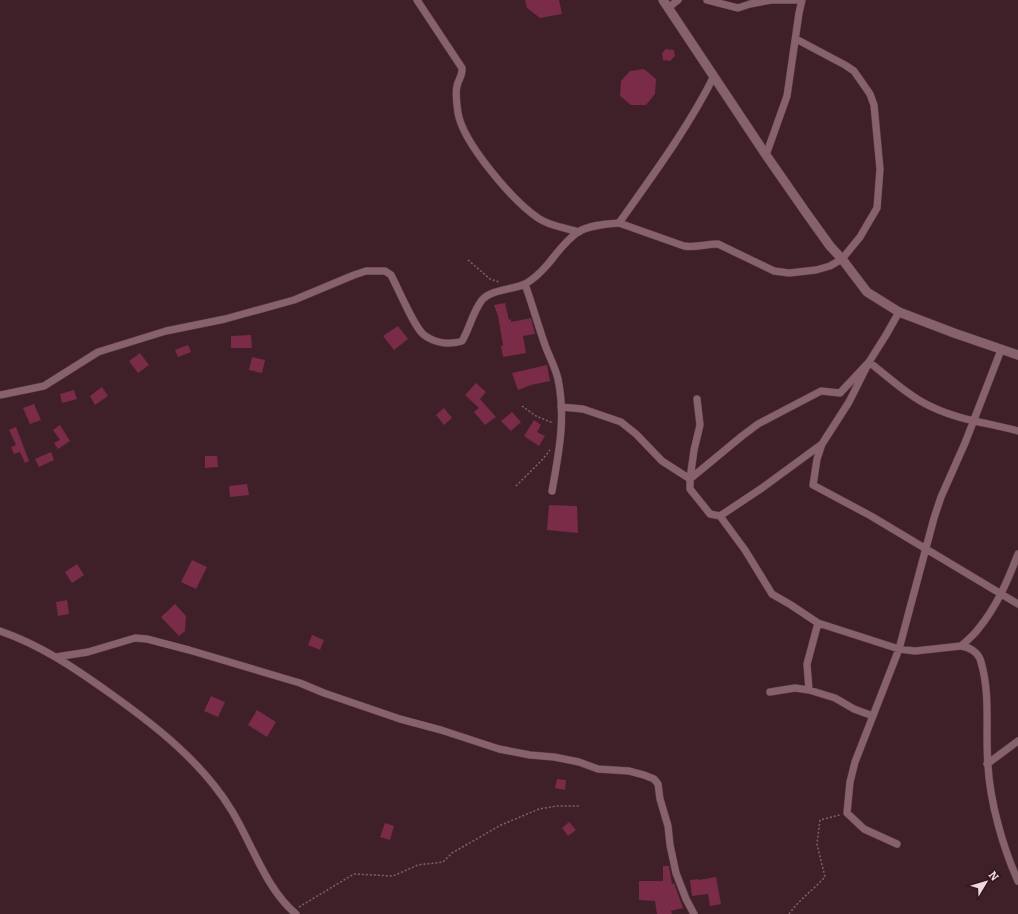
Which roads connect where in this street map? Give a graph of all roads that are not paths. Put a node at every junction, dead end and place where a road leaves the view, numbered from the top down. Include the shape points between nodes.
1 (417, 0) edge
2 (663, 0) edge
3 (678, 0) edge
4 (707, 0) edge
5 (802, 0) edge
6 (668, 8) junction
7 (796, 39) junction
8 (714, 76) junction
9 (766, 155) junction
10 (620, 223) junction
11 (579, 232) junction
12 (842, 259) junction
13 (525, 284) junction
14 (898, 312) junction
15 (1001, 350) junction
16 (1018, 355) edge
17 (868, 362) junction
18 (0, 395) edge
19 (697, 399) dead end
20 (561, 407) junction
21 (974, 420) junction
22 (1018, 431) edge
23 (822, 444) junction
24 (690, 479) junction
25 (552, 491) dead end
26 (720, 516) junction
27 (926, 550) junction
28 (1018, 554) edge
29 (1001, 594) junction
30 (1018, 604) edge
31 (818, 623) junction
32 (0, 631) edge
33 (961, 646) junction
34 (899, 649) junction
35 (56, 657) junction
36 (809, 690) junction
37 (770, 692) dead end
38 (873, 716) junction
39 (1018, 741) edge
40 (987, 764) junction
41 (897, 844) dead end
42 (1018, 881) edge
43 (293, 913) edge
44 (694, 914) edge

1 - 11 street via 462,68 456,87 458,114 464,131 476,150 507,189 539,219
2 - 6 street
3 - 6 street
4 - 5 street via 738,8 771,0
5 - 7 street
6 - 8 street
7 - 9 street via 788,96
7 - 12 street via 854,71 870,94 874,105 880,170 877,208
8 - 9 street
8 - 10 street via 697,108
9 - 12 street via 830,246
10 - 11 street
10 - 12 street via 684,246 718,244 774,271 790,273 816,270
11 - 13 street
12 - 14 street via 867,292
13 - 18 street via 490,294 483,299 473,314 462,341 443,343 424,335 416,325 391,275 385,271 366,271 294,300 166,331 98,352 44,386
13 - 20 street via 558,378
14 - 15 street
14 - 17 street
15 - 16 street
15 - 21 street
17 - 21 street via 930,407
17 - 23 street via 849,402
17 - 24 street via 840,393 821,391 758,424
19 - 24 street via 700,425
20 - 24 street via 583,409 621,422 662,461
20 - 25 street via 562,427
21 - 22 street
21 - 27 street via 941,497
23 - 26 street
23 - 27 street via 813,486 871,516
24 - 26 street via 690,489 710,514
26 - 31 street via 772,594
27 - 29 street
27 - 34 street
28 - 29 street
29 - 30 street
29 - 33 street via 979,629
31 - 34 street
31 - 36 street via 807,664
32 - 35 street
33 - 34 street via 915,651
33 - 40 street via 972,649 981,661 986,688
34 - 38 street
35 - 43 street via 143,717 198,768 229,806 269,880
35 - 44 street via 88,652 135,638 147,639 285,678 324,694 499,749 579,762 598,769 629,771 654,779 658,784 668,826 676,873
36 - 37 street via 795,688
36 - 38 street via 835,698
38 - 41 street via 855,762 847,813 864,829
39 - 40 street
40 - 42 street via 992,802

